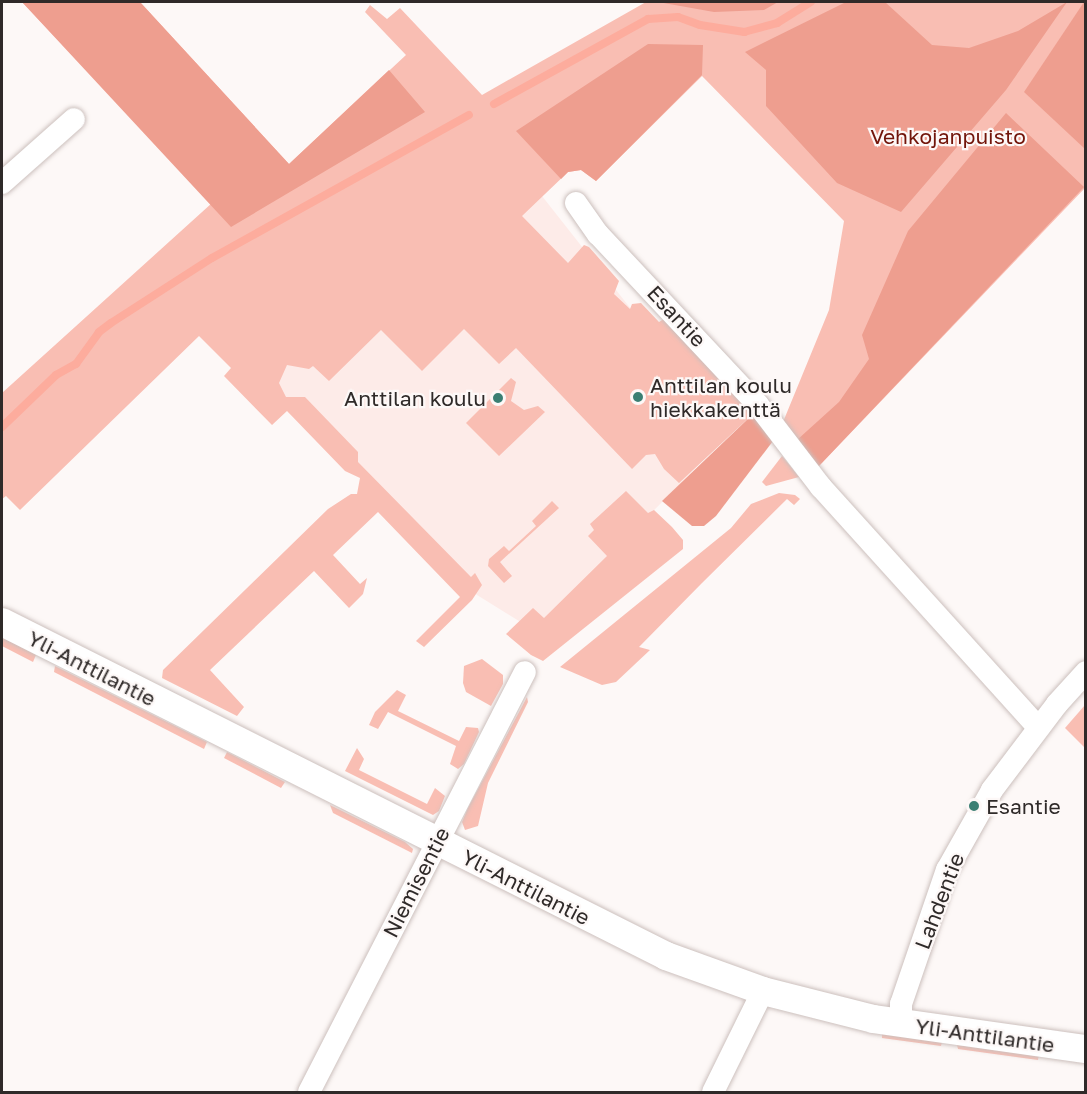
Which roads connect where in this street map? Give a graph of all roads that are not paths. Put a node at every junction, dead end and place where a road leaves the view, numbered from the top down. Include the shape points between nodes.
1 (74, 119) dead end
2 (2, 183) edge
3 (576, 203) dead end
4 (2, 622) edge
5 (525, 672) dead end
6 (1086, 672) edge
7 (1038, 727) junction
8 (436, 842) junction
9 (763, 991) junction
10 (901, 1023) junction
11 (1086, 1049) edge
12 (309, 1092) edge
13 (713, 1092) edge

1 - 2 street
3 - 7 street, Esantie via 598,234 758,405 852,523
4 - 8 street, Yli-Anttilantie
5 - 8 street, Niemisentie
6 - 7 street, Lahdentie
7 - 10 street, Lahdentie via 992,790 947,870 901,1004
8 - 9 street, Yli-Anttilantie via 666,956
8 - 12 street, Niemisentie
9 - 10 street, Yli-Anttilantie
9 - 13 street
10 - 11 street, Yli-Anttilantie

